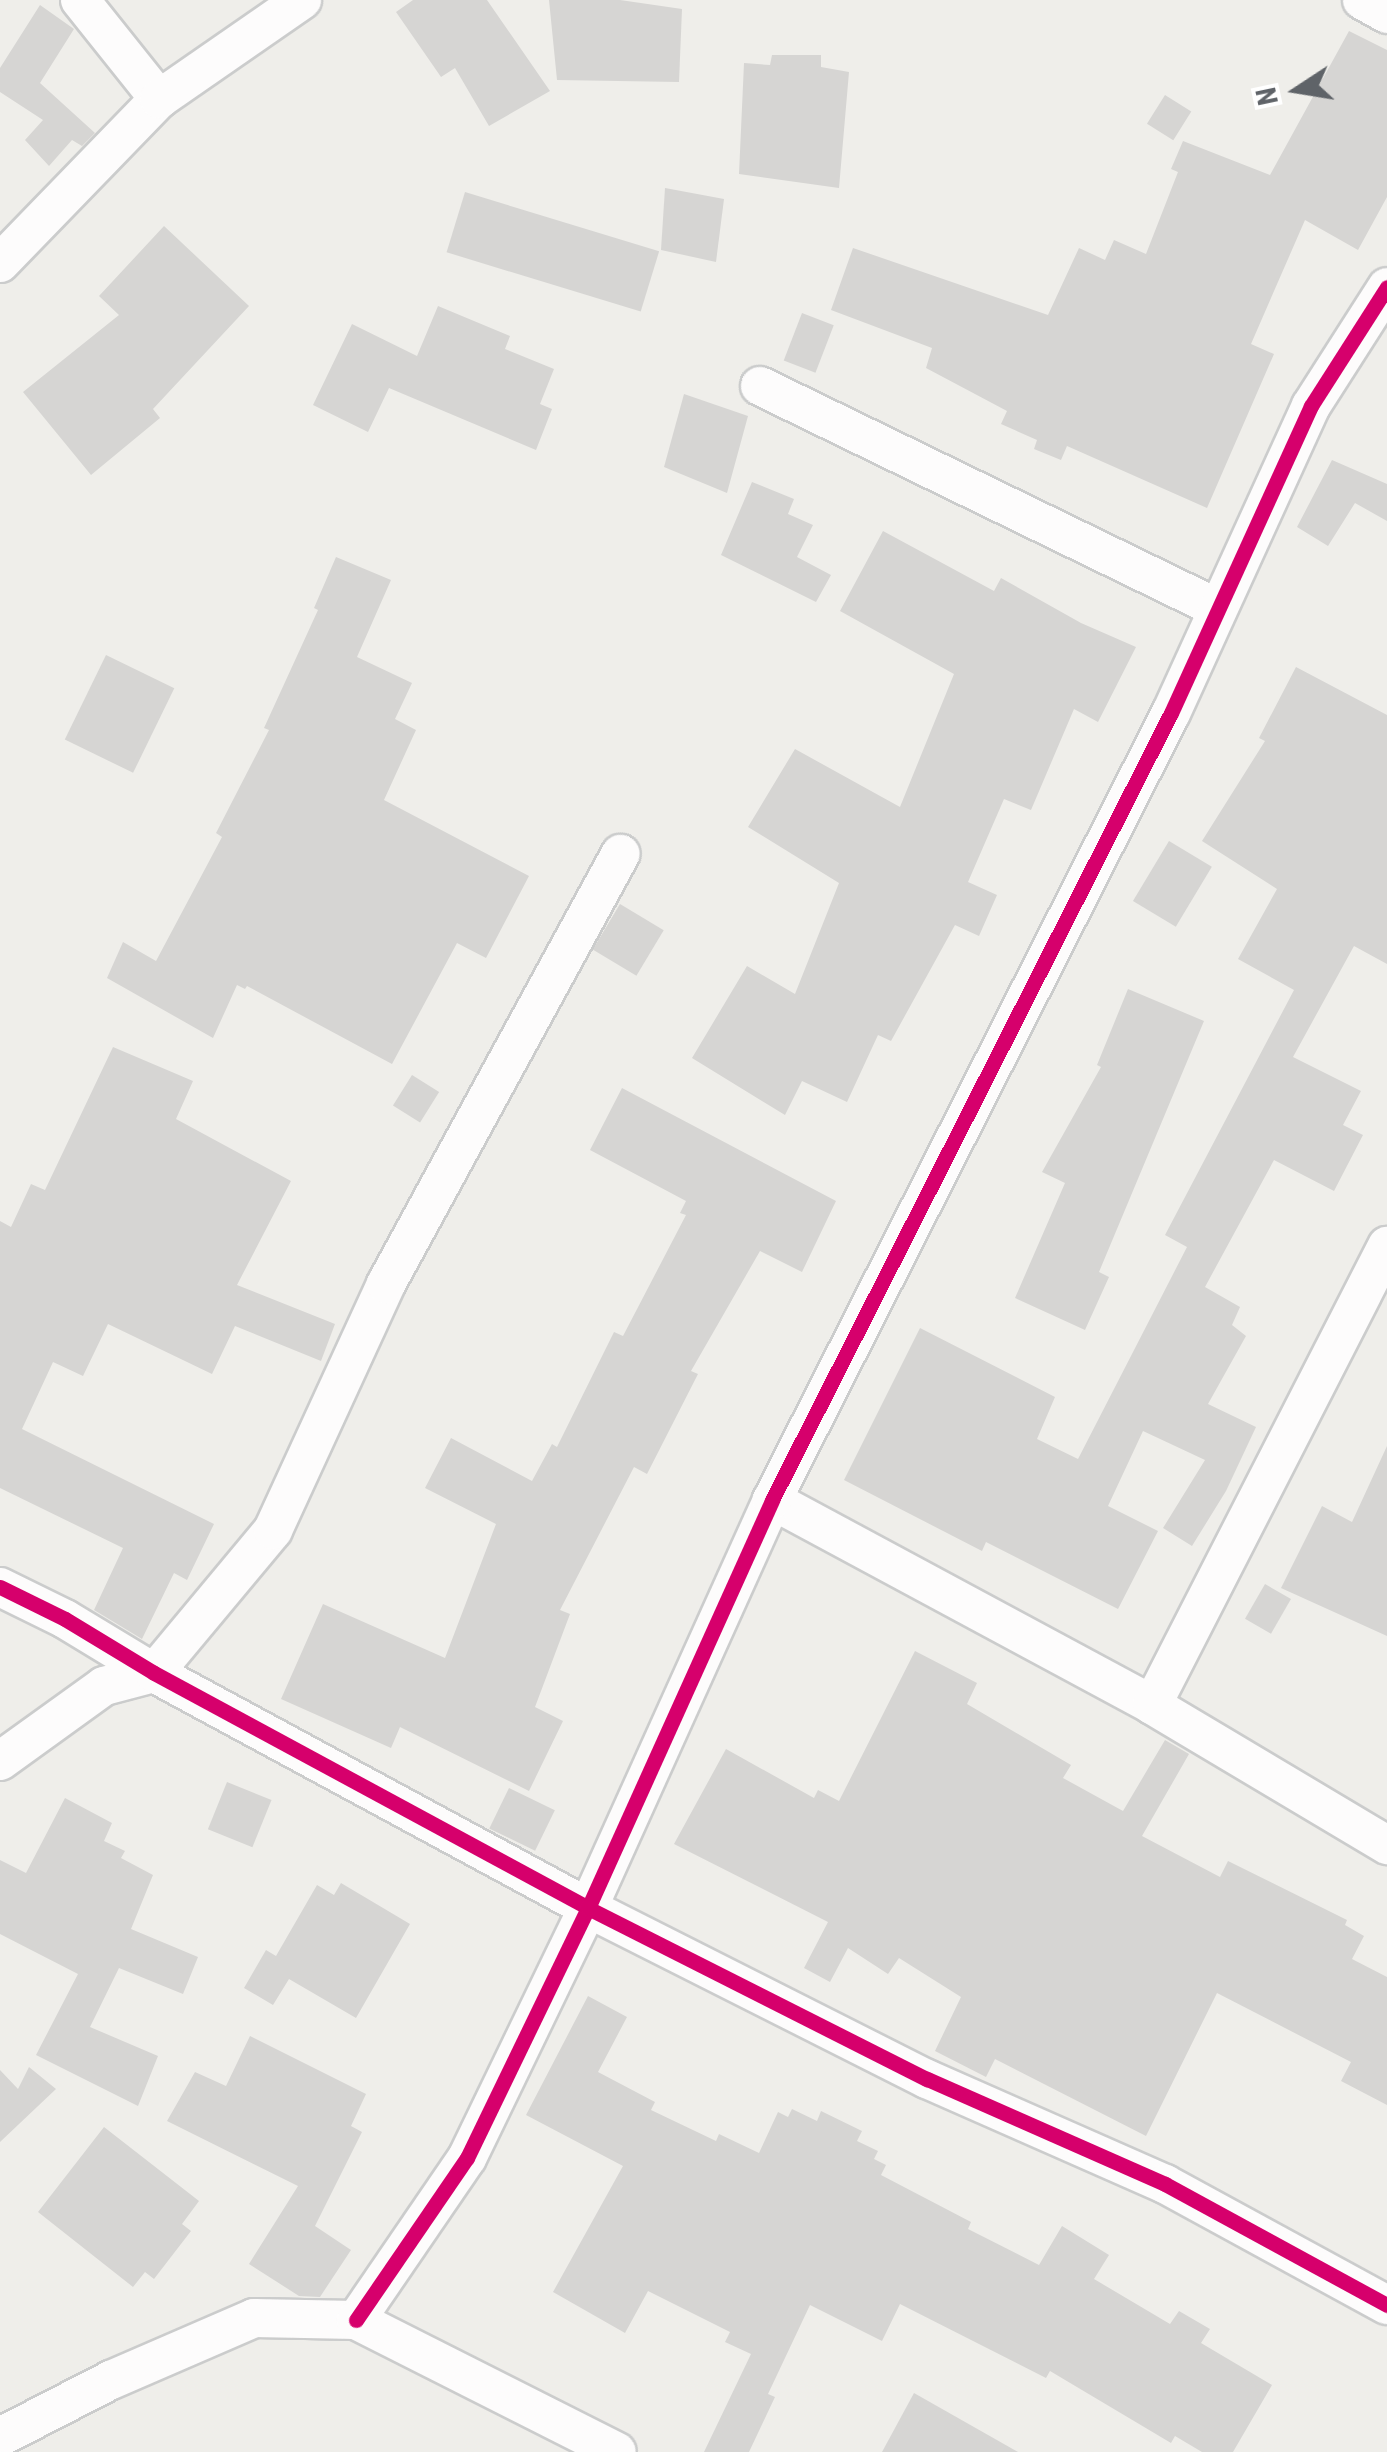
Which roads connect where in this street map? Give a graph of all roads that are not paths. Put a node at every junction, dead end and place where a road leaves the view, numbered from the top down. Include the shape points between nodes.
1 (80, 0) edge
2 (302, 0) edge
3 (1362, 0) edge
4 (1387, 14) edge
5 (159, 99) junction
6 (0, 263) edge
7 (1387, 286) edge
8 (760, 386) dead end
9 (1217, 608) junction
10 (620, 854) dead end
11 (1387, 1246) edge
12 (772, 1500) junction
13 (0, 1587) edge
14 (154, 1673) junction
15 (1152, 1705) junction
16 (0, 1760) edge
17 (1387, 1845) edge
18 (588, 1908) junction
19 (1387, 2304) edge
20 (356, 2320) junction
21 (0, 2438) edge
22 (603, 2449) edge

1 - 5 street
2 - 5 street
3 - 4 street
5 - 6 street
7 - 9 street via 1312,406
8 - 9 street
9 - 12 street via 1171,713
10 - 14 street via 386,1284 273,1530
11 - 15 street
12 - 15 street
12 - 18 street
13 - 14 street
14 - 16 street via 104,1686
14 - 18 street
15 - 17 street
18 - 19 street via 927,2080 1165,2184
18 - 20 street via 467,2158
20 - 21 street via 254,2318 111,2380
20 - 22 street

